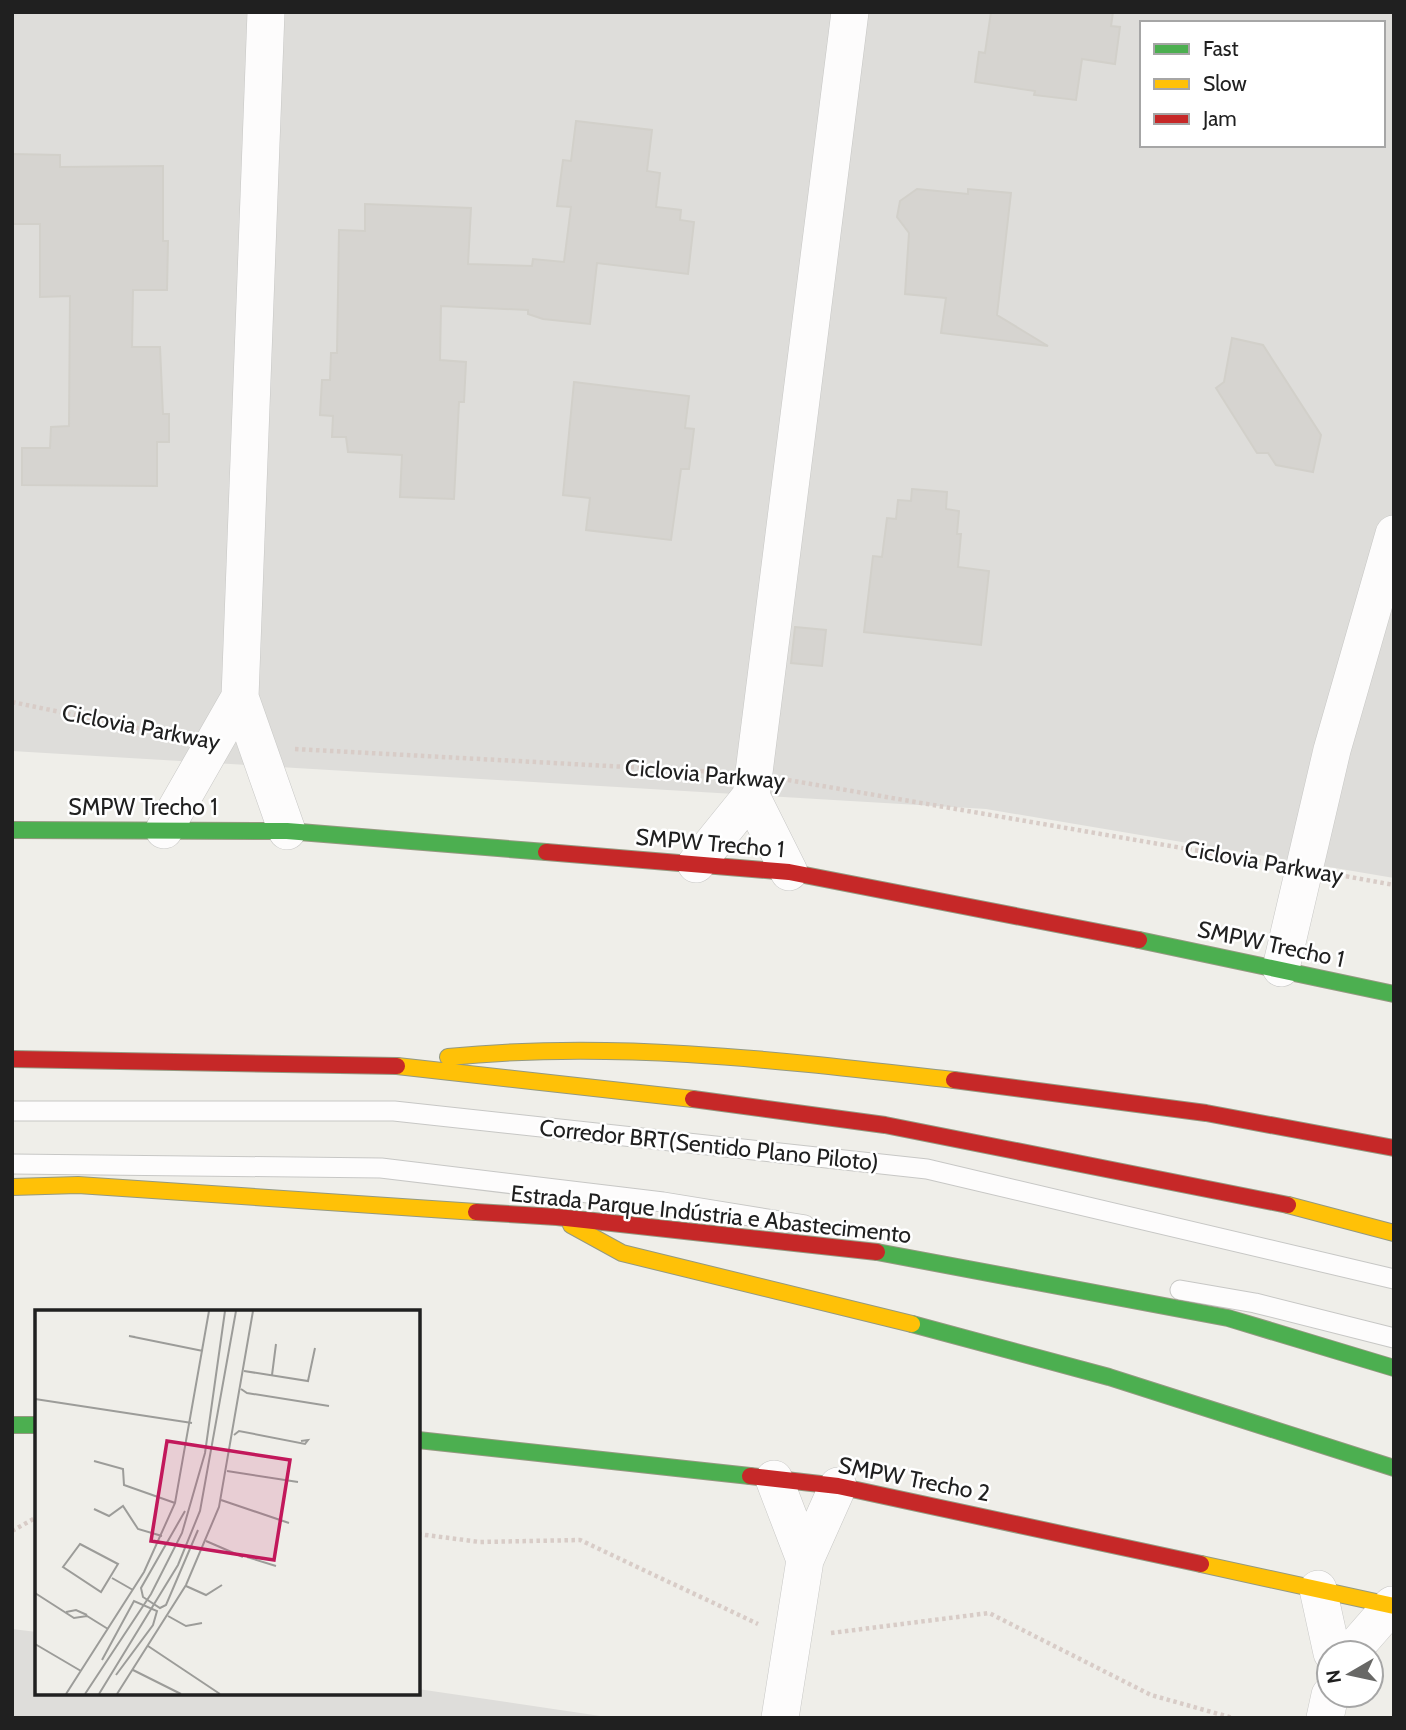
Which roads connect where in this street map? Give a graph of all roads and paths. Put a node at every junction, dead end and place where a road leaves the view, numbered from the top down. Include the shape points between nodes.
1 (266, 12) edge
2 (850, 12) edge
3 (1394, 534) edge
4 (240, 697) junction
5 (12, 702) edge
6 (212, 744) junction
7 (257, 747) junction
8 (752, 785) junction
9 (12, 830) edge
10 (163, 830) junction
11 (287, 831) junction
12 (696, 864) junction
13 (1304, 869) junction
14 (789, 872) junction
15 (1394, 885) edge
16 (1280, 968) junction
17 (1394, 994) edge
18 (12, 1059) edge
19 (385, 1065) junction
20 (12, 1111) edge
21 (1394, 1148) edge
22 (12, 1164) edge
23 (12, 1187) edge
24 (557, 1217) junction
25 (1394, 1233) edge
26 (1394, 1279) edge
27 (1394, 1338) edge
28 (1394, 1368) edge
29 (12, 1425) edge
30 (35, 1425) edge
31 (420, 1440) edge
32 (1394, 1468) edge
33 (774, 1479) junction
34 (838, 1486) junction
35 (35, 1518) edge
36 (12, 1531) edge
37 (804, 1560) junction
38 (1318, 1589) junction
39 (1393, 1605) edge
40 (1329, 1639) edge
41 (1363, 1639) edge
42 (780, 1718) edge

1 - 4 street
2 - 8 street
3 - 13 street via 1332,750
4 - 6 street
4 - 7 street
5 - 6 path, Ciclovia Parkway
6 - 10 street
7 - 8 path, Ciclovia Parkway
7 - 11 street
8 - 12 street
8 - 13 path, Ciclovia Parkway
8 - 14 street
9 - 10 main road, SMPW Trecho 1
10 - 11 main road, SMPW Trecho 1
11 - 12 main road, SMPW Trecho 1
12 - 14 main road, SMPW Trecho 1
13 - 15 path, Ciclovia Parkway
13 - 16 street
14 - 16 main road, SMPW Trecho 1
16 - 17 main road, SMPW Trecho 1
18 - 19 main road
19 - 21 main road via 503,1050 636,1050 768,1060 1096,1096
19 - 25 main road via 885,1125 1264,1199
20 - 26 lane, Corredor BRT(Sentido Plano Piloto) via 394,1111 927,1169
22 - 27 lane via 381,1168 663,1202 1255,1303
23 - 24 main road, Estrada Parque Indústria e Abastecimento via 78,1185
24 - 28 main road, Estrada Parque Indústria e Abastecimento via 869,1250 1228,1318
24 - 32 main road via 622,1253 960,1335 1109,1377
29 - 30 main road
31 - 33 main road, SMPW Trecho 2
33 - 34 main road, SMPW Trecho 2
33 - 37 street
34 - 37 street
34 - 38 main road, SMPW Trecho 2
35 - 36 path
37 - 42 street
38 - 39 main road, SMPW Trecho 2
38 - 40 street
39 - 41 street

